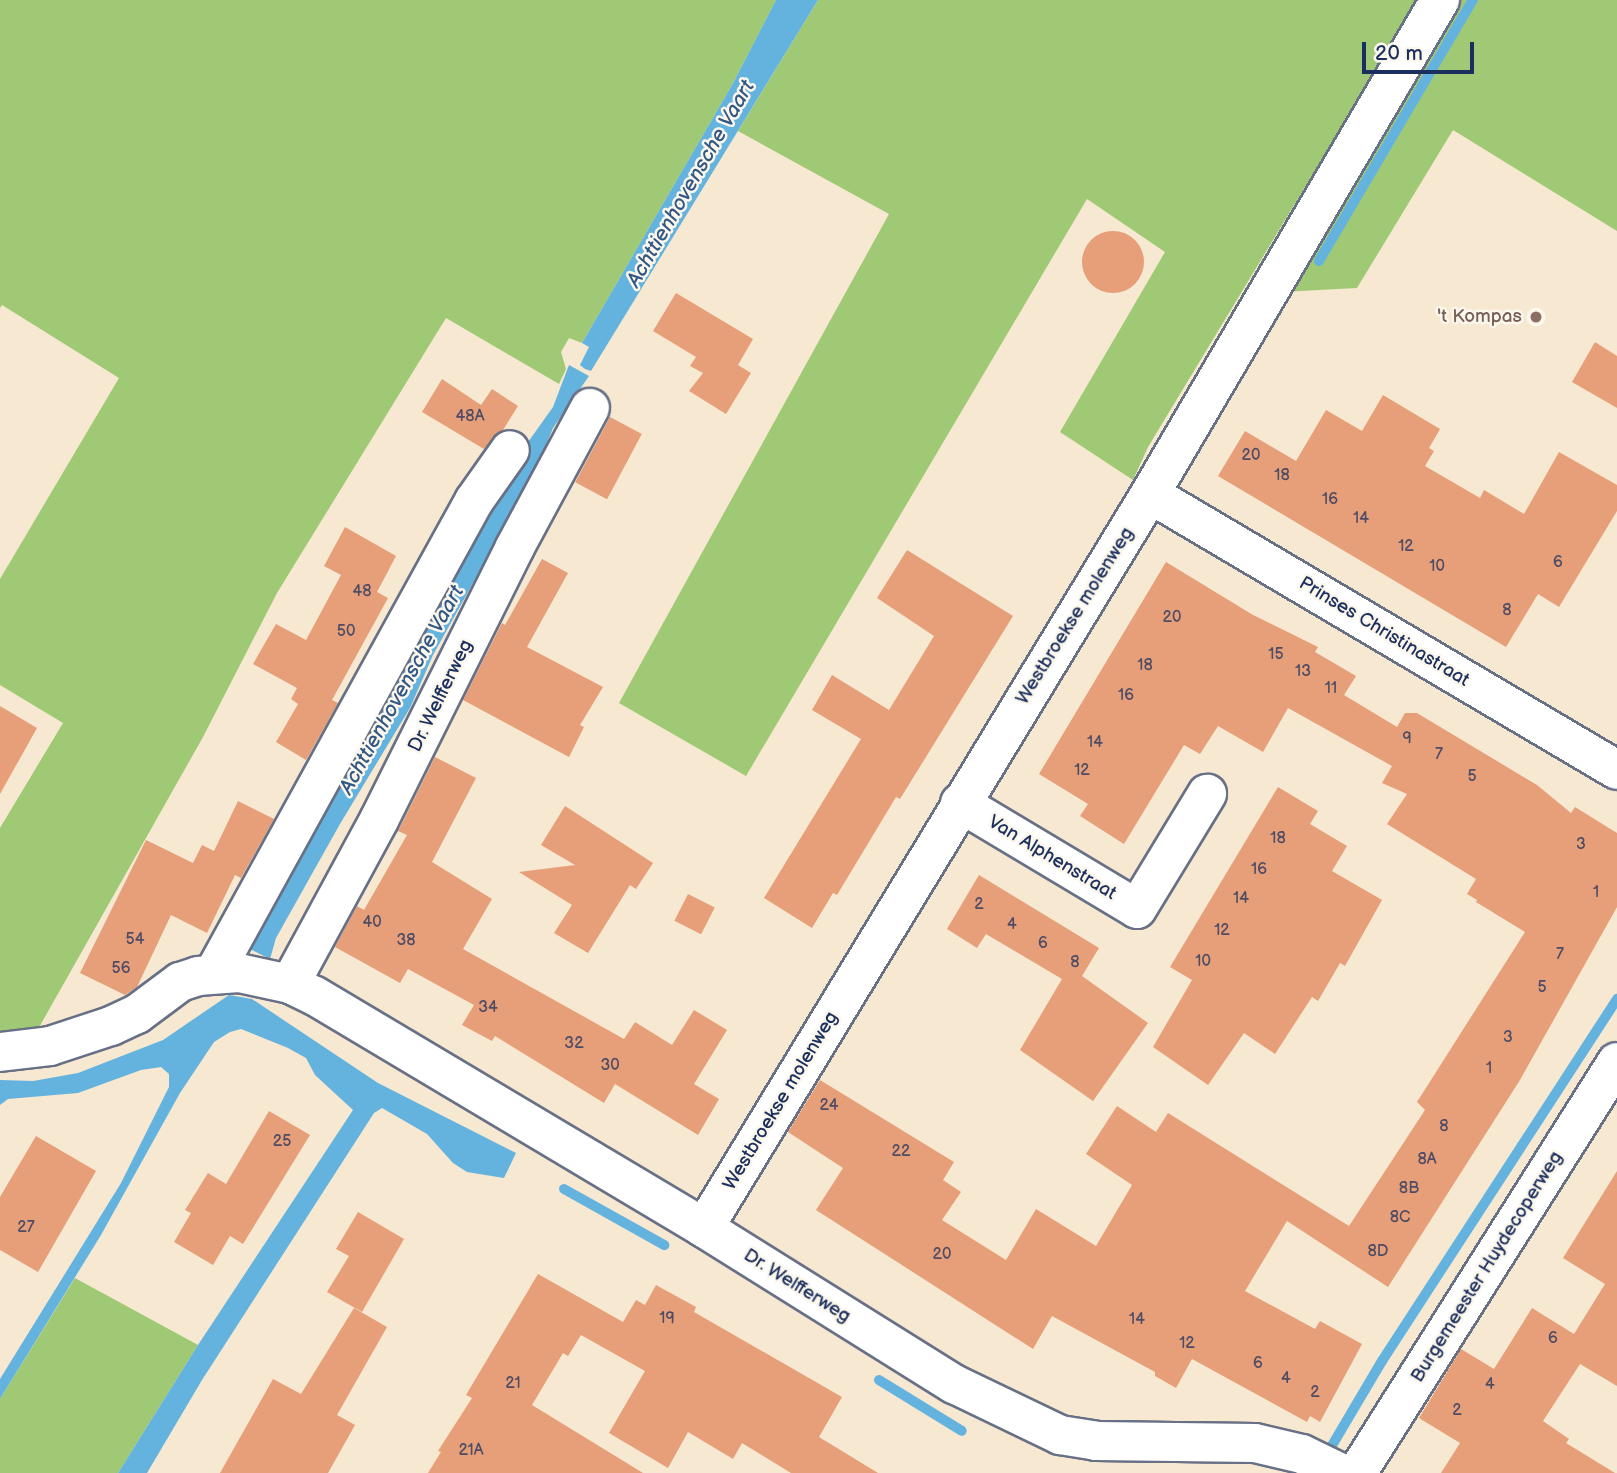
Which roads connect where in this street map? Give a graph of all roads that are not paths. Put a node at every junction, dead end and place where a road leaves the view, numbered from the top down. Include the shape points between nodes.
1 (1440, 0) edge
2 (590, 408) dead end
3 (510, 450) dead end
4 (1150, 494) junction
5 (1617, 770) edge
6 (1207, 794) dead end
7 (960, 803) junction
8 (217, 973) junction
9 (287, 983) junction
10 (0, 1052) edge
11 (1617, 1062) edge
12 (704, 1228) junction
13 (1326, 1466) edge
14 (1357, 1473) edge

1 - 4 street, Westbroekse molenweg
2 - 9 street, Dr. Welfferweg via 379,820
3 - 8 street via 474,501
4 - 5 street, Prinses Christinastraat
4 - 7 street, Westbroekse molenweg
6 - 7 street, Van Alphenstraat via 1137,909
7 - 12 street, Westbroekse molenweg
8 - 9 street, Dr. Welfferweg
8 - 10 street, Dr. Welfferweg via 180,982 137,1014 100,1030 50,1046
9 - 12 street, Dr. Welfferweg
11 - 14 street, Burgemeester Huydecoperweg
12 - 13 street, Dr. Welfferweg via 954,1384 1060,1435 1096,1441 1255,1443

